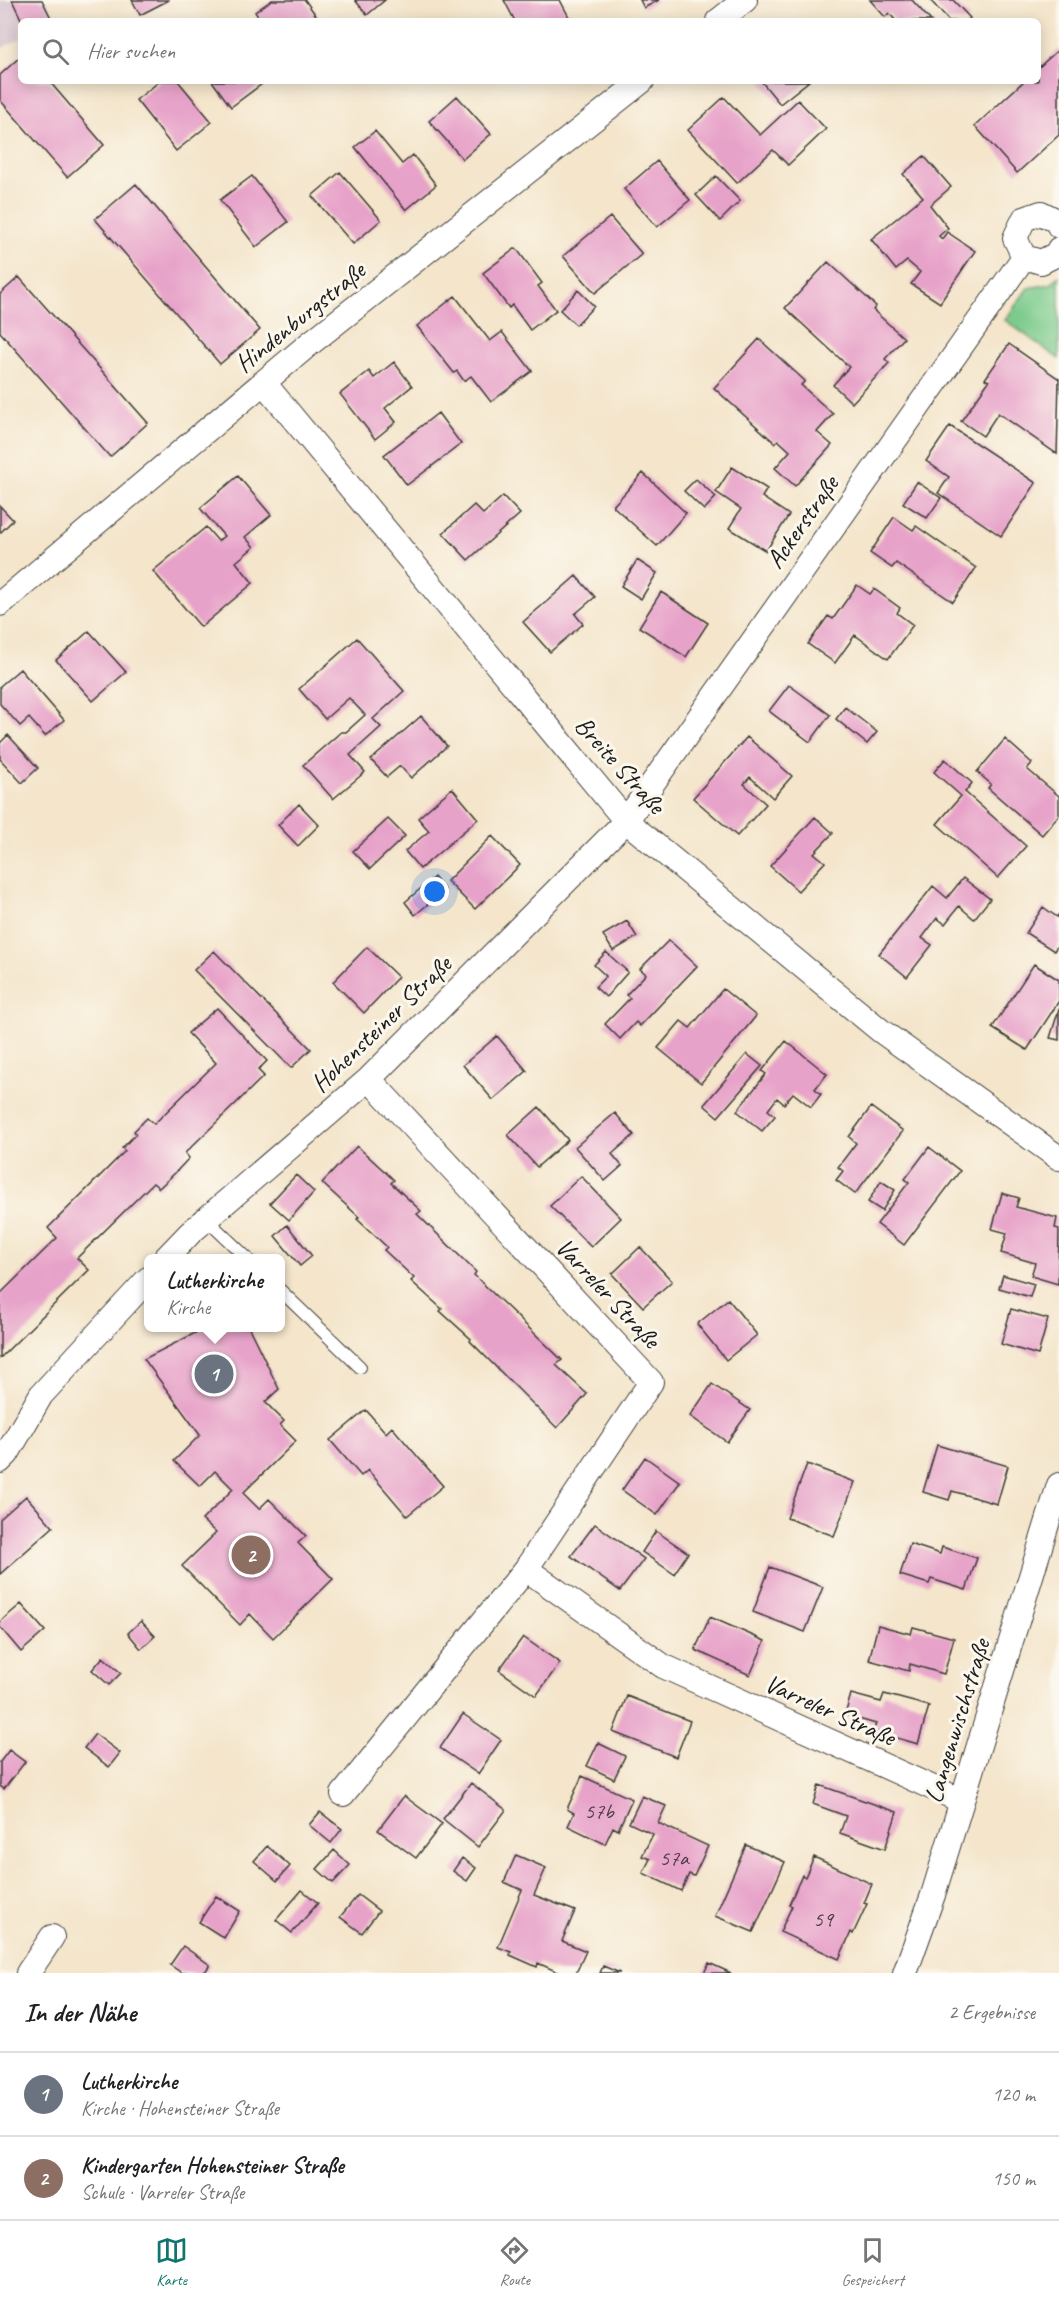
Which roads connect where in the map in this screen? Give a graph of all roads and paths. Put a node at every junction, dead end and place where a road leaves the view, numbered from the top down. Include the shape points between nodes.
1 (745, 0) edge
2 (722, 18) edge
3 (638, 84) edge
4 (1059, 226) edge
5 (1059, 249) edge
6 (1024, 256) junction
7 (264, 383) junction
8 (0, 604) edge
9 (626, 821) junction
10 (369, 1079) junction
11 (1059, 1158) edge
12 (206, 1219) junction
13 (170, 1254) edge
14 (243, 1254) edge
15 (144, 1283) edge
16 (285, 1295) edge
17 (360, 1367) dead end
18 (0, 1461) edge
19 (1059, 1485) edge
20 (526, 1569) junction
21 (344, 1794) dead end
22 (962, 1801) junction
23 (52, 1936) dead end
24 (28, 1973) edge
25 (905, 1973) edge

1 - 2 street
3 - 7 street, Hindenburgstraße
4 - 6 street via 1041,213 1024,219 1015,238
5 - 6 street via 1041,262
6 - 9 street, Ackerstraße
7 - 8 street, Hindenburgstraße
7 - 9 street, Breite Straße
9 - 10 street, Hohensteiner Straße
9 - 11 street, Breite Straße via 881,1031
10 - 12 street, Hohensteiner Straße
10 - 20 street, Varreler Straße via 651,1382
12 - 13 street, Hohensteiner Straße
12 - 14 lane
15 - 18 street via 41,1395
16 - 17 lane
19 - 22 street, Langenwischstraße
20 - 21 street, Varreler Straße
20 - 22 street, Varreler Straße via 663,1666
22 - 25 street, Langenwischstraße
23 - 24 street

